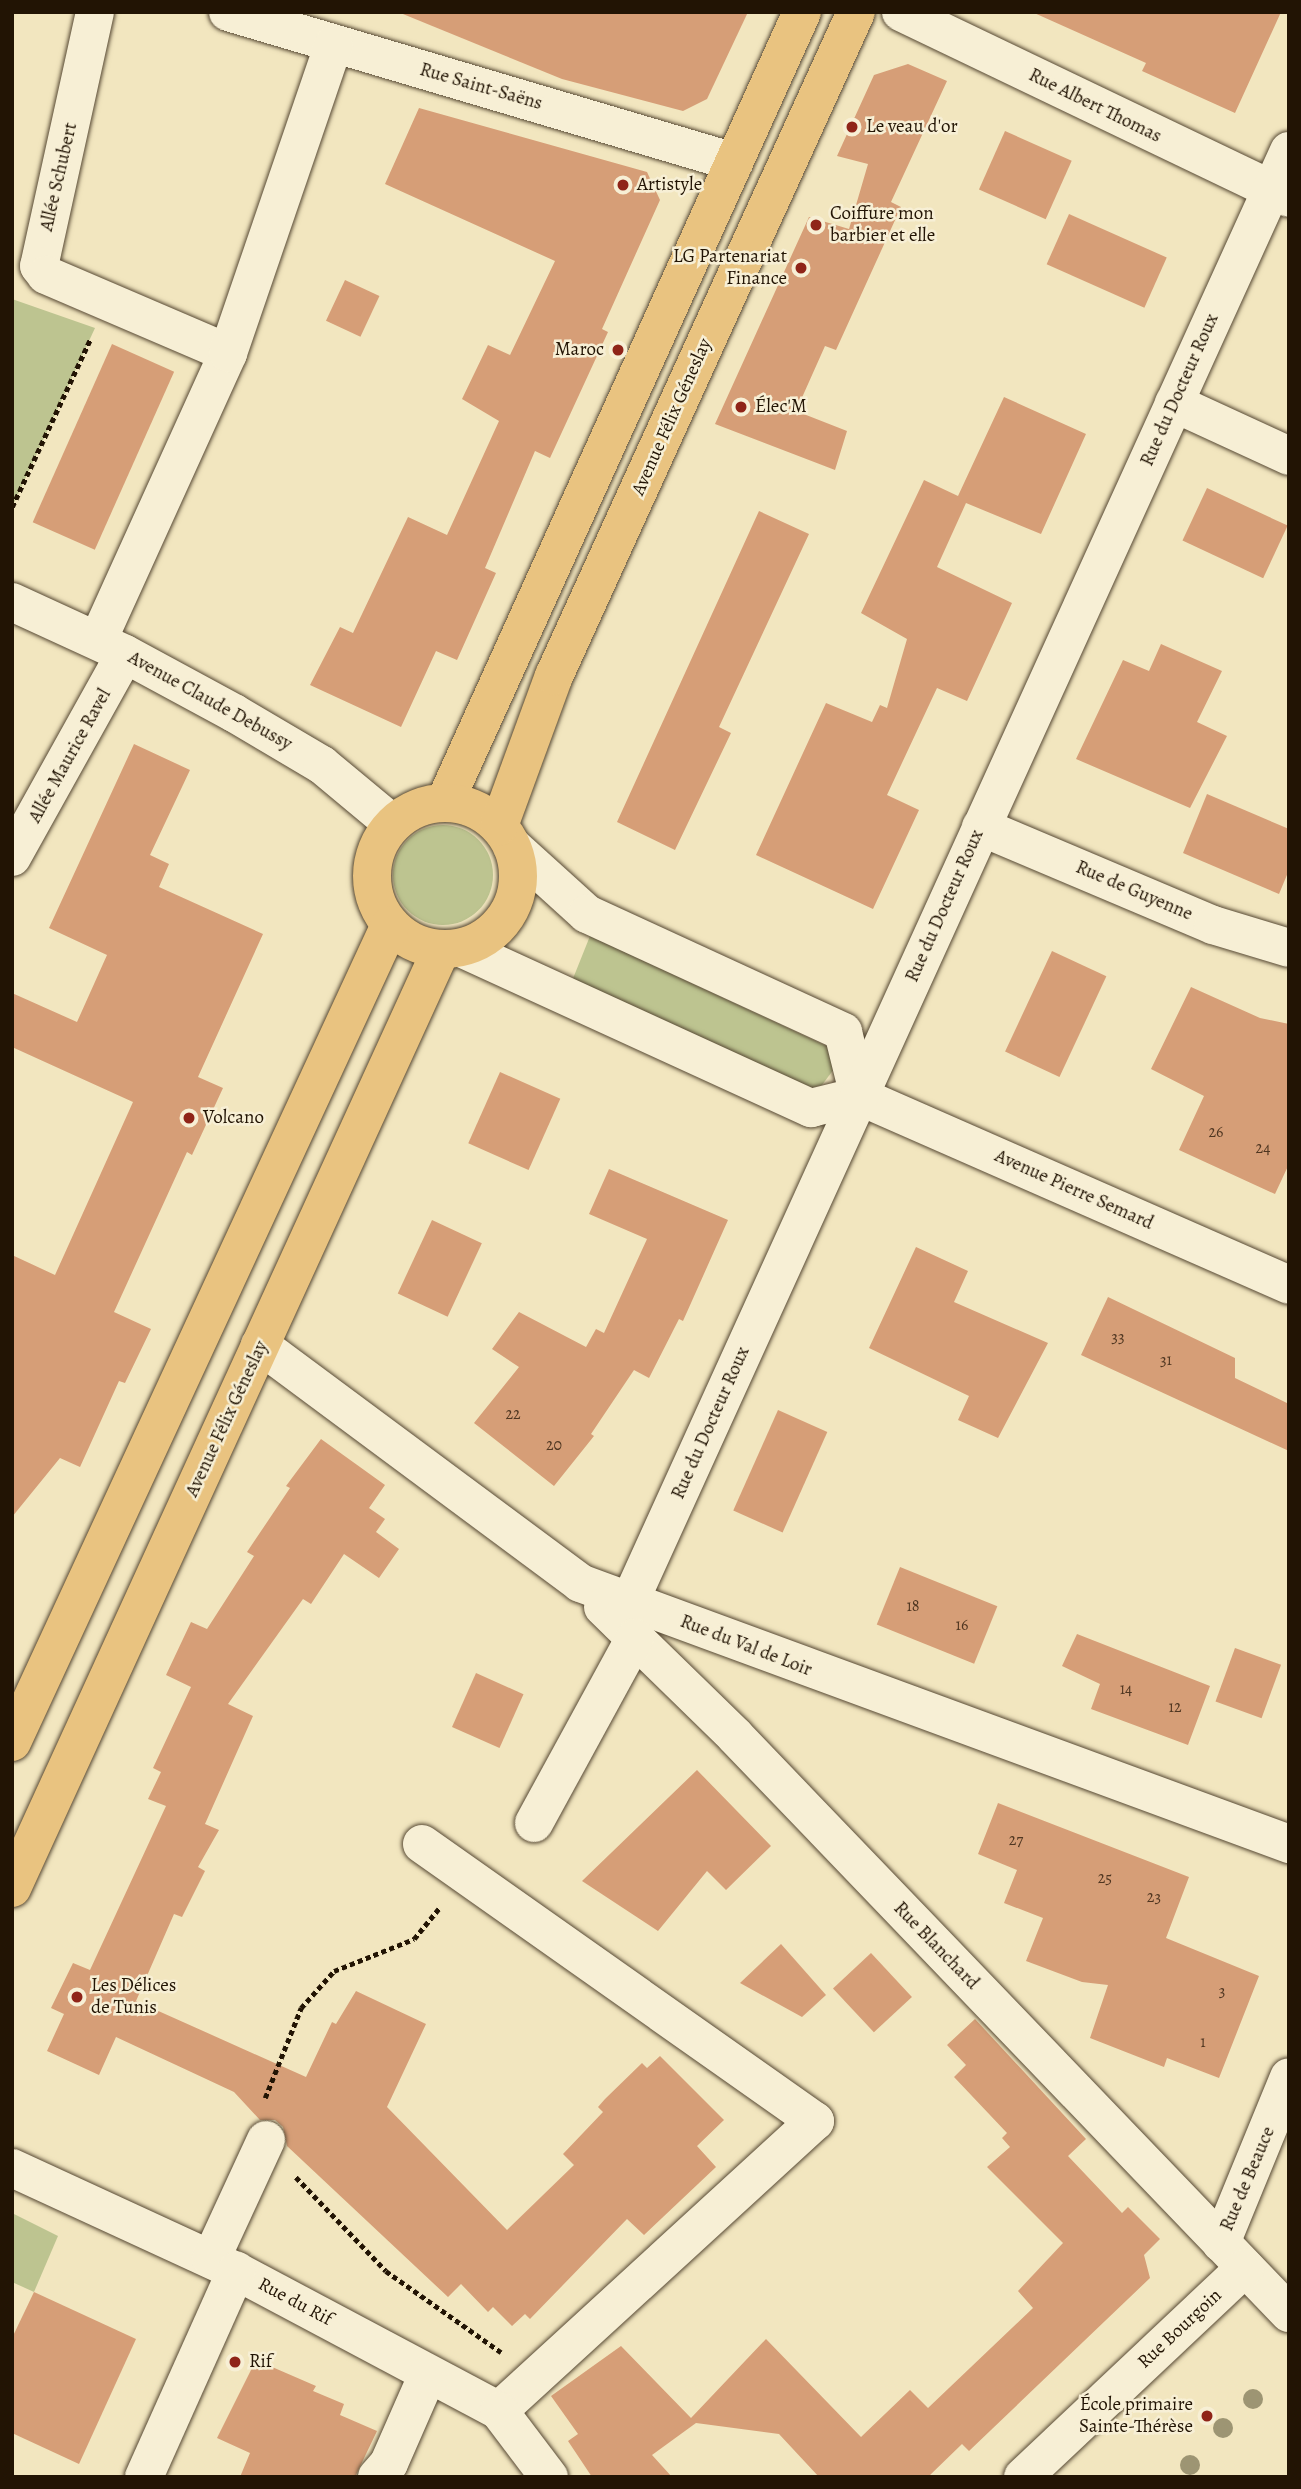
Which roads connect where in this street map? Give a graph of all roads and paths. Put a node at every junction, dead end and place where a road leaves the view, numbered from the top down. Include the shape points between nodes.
1 (95, 12) edge
2 (228, 12) edge
3 (802, 12) edge
4 (856, 12) edge
5 (901, 12) edge
6 (334, 44) junction
7 (1289, 151) edge
8 (734, 162) junction
9 (1280, 194) edge
10 (106, 300) junction
11 (228, 353) junction
12 (1174, 403) junction
13 (1289, 456) edge
14 (12, 507) edge
15 (12, 602) edge
16 (112, 647) junction
17 (445, 802) junction
18 (393, 824) junction
19 (981, 827) junction
20 (506, 836) junction
21 (12, 857) edge
22 (390, 925) junction
23 (1289, 948) edge
24 (451, 949) junction
25 (859, 1096) junction
26 (1289, 1285) edge
27 (260, 1345) junction
28 (628, 1621) junction
29 (12, 1742) edge
30 (534, 1823) dead end
31 (422, 1844) dead end
32 (1289, 1844) edge
33 (466, 1874) junction
34 (12, 1888) edge
35 (1289, 2077) edge
36 (266, 2140) junction
37 (12, 2168) edge
38 (1233, 2256) junction
39 (223, 2265) junction
40 (1289, 2313) edge
41 (428, 2374) junction
42 (533, 2376) junction
43 (499, 2412) junction
44 (144, 2477) edge
45 (377, 2477) edge
46 (549, 2477) edge
47 (1023, 2477) edge

1 - 10 street, Allée Schubert via 38,265 46,275
2 - 6 street, Rue Saint-Saëns
3 - 8 main road
4 - 20 main road, Avenue Félix Géneslay via 554,676
5 - 9 street, Rue Albert Thomas
6 - 8 street, Rue Saint-Saëns
6 - 11 street
7 - 9 street, Rue du Docteur Roux
8 - 17 main road
9 - 12 street, Rue du Docteur Roux
10 - 11 street, Allée Schubert
10 - 14 path
11 - 16 street
12 - 13 street
12 - 19 street, Rue du Docteur Roux
15 - 16 street, Avenue Claude Debussy
16 - 18 street, Avenue Claude Debussy via 322,765
16 - 21 street, Allée Maurice Ravel
17 - 18 main road via 414,809
17 - 20 main road via 478,810
18 - 22 main road via 376,850 371,876 377,903
19 - 23 street, Rue de Guyenne via 1213,925
19 - 25 street, Rue du Docteur Roux
20 - 24 main road via 519,871 517,895 506,918 480,941
20 - 25 street via 587,914 843,1032
22 - 24 main road via 410,941
22 - 29 main road
24 - 25 street via 811,1108
24 - 27 main road, Avenue Félix Géneslay
25 - 26 street, Avenue Pierre Semard
25 - 28 street, Rue du Docteur Roux
27 - 28 street, Rue du Val de Loir
27 - 34 main road, Avenue Félix Géneslay
28 - 30 street, Rue du Docteur Roux
28 - 32 street, Rue du Val de Loir
28 - 38 street, Rue Blanchard
31 - 33 street
33 - 36 path via 414,1939 334,1971 301,2008 264,2095
33 - 42 street via 815,2121
35 - 38 street, Rue de Beauce
36 - 39 street
36 - 42 path via 386,2271
37 - 39 street, Rue du Rif
38 - 40 street, Rue Blanchard
38 - 47 street, Rue Bourgoin
39 - 41 street, Rue du Rif
39 - 44 street
41 - 43 street, Rue du Rif
41 - 45 street via 389,2463
42 - 43 street
43 - 46 street, Rue du Rif

